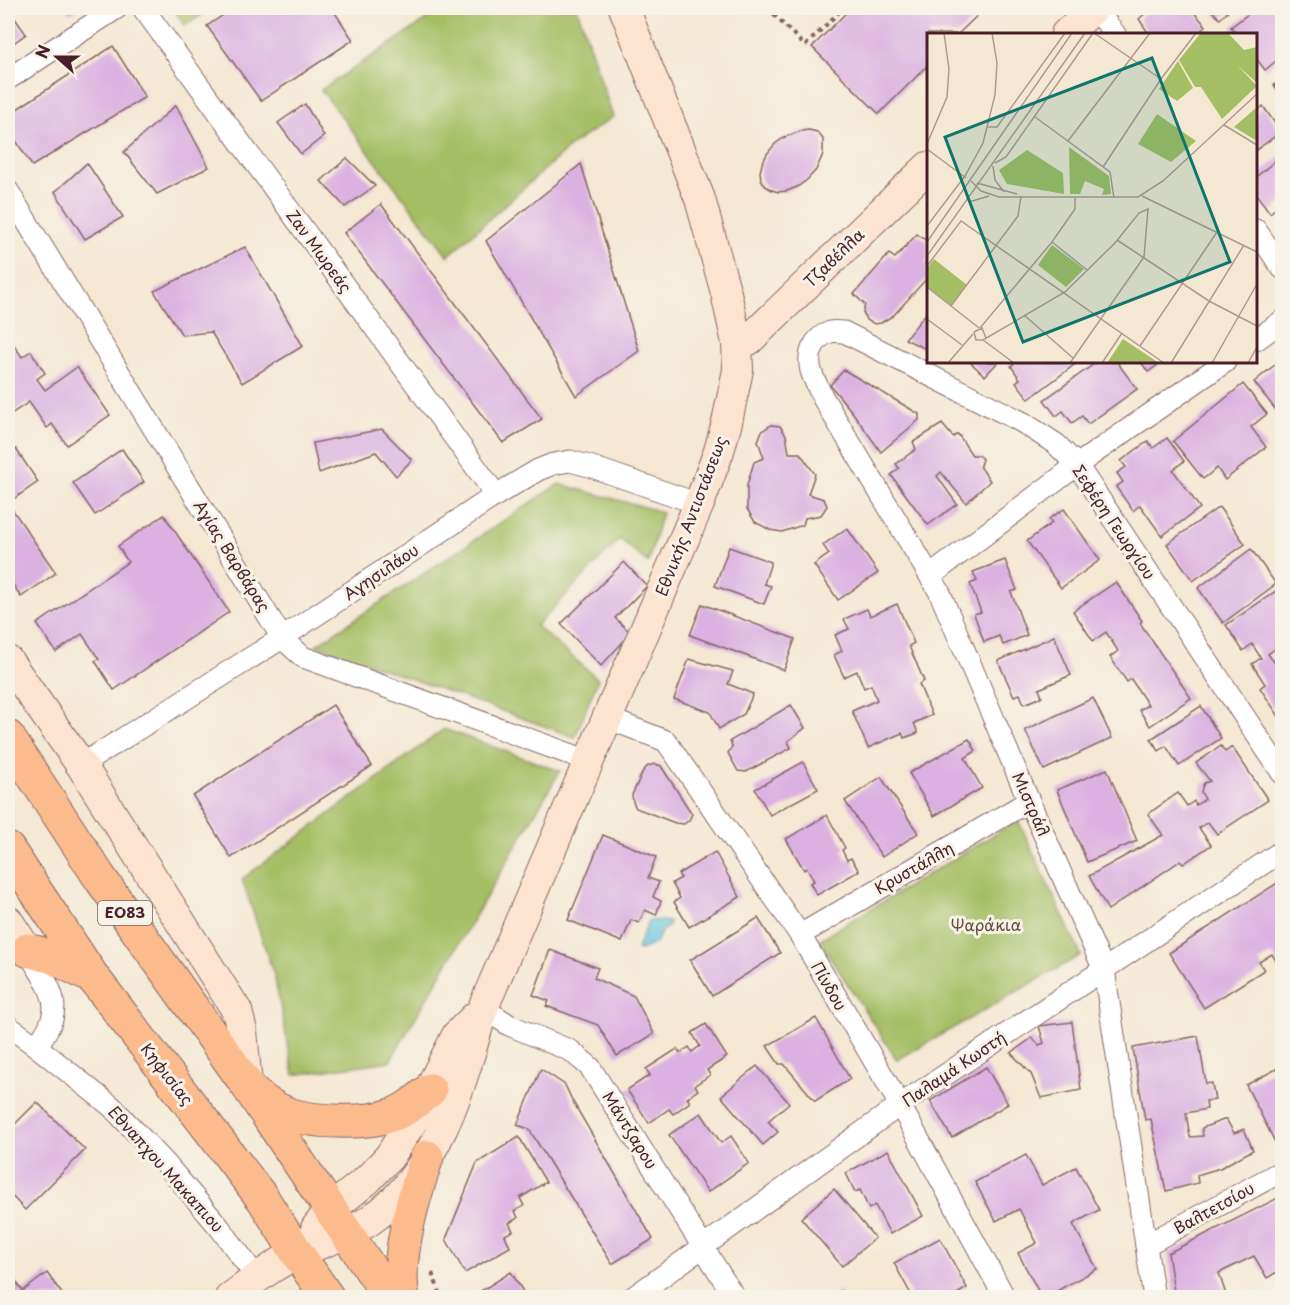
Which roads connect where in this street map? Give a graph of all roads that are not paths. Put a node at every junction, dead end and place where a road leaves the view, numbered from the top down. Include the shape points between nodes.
1 (117, 8) edge
2 (143, 8) edge
3 (624, 8) edge
4 (1095, 8) edge
5 (1067, 33) edge
6 (1114, 33) edge
7 (8, 80) edge
8 (927, 168) edge
9 (8, 191) edge
10 (1257, 231) edge
11 (1282, 268) edge
12 (1282, 321) edge
13 (1257, 339) edge
14 (737, 342) junction
15 (813, 346) joint
16 (1224, 363) edge
17 (1077, 465) junction
18 (496, 495) junction
19 (699, 504) junction
20 (930, 576) junction
21 (282, 638) junction
22 (8, 661) edge
23 (607, 718) junction
24 (8, 737) edge
25 (589, 761) junction
26 (81, 765) junction
27 (1282, 773) edge
28 (1029, 801) junction
29 (8, 849) edge
30 (1282, 851) edge
31 (8, 921) edge
32 (800, 935) junction
33 (27, 950) junction
34 (1104, 970) junction
35 (92, 976) junction
36 (483, 1008) junction
37 (8, 1026) edge
38 (36, 1046) junction
39 (247, 1085) junction
40 (430, 1090) junction
41 (900, 1105) junction
42 (428, 1157) junction
43 (1282, 1171) edge
44 (339, 1221) junction
45 (1146, 1245) junction
46 (703, 1247) junction
47 (297, 1253) junction
48 (264, 1288) edge
49 (230, 1298) edge
50 (328, 1298) edge
51 (390, 1298) edge
52 (403, 1298) edge
53 (632, 1298) edge
54 (735, 1298) edge
55 (1005, 1298) edge
56 (1154, 1298) edge

1 - 7 street
2 - 18 street, Ζαν Μωρεάς
3 - 14 main road, Εθνικής Αντιστάσεως via 700,199
4 - 5 main road
4 - 6 street
8 - 14 main road, Τζαβέλλα via 748,340
9 - 21 street, Αγίας Βαρβάρας
10 - 11 street
12 - 13 street
14 - 19 main road, Εθνικής Αντιστάσεως via 733,398
15 - 17 street, Σεφέρη Γεωργίου via 831,332 844,332 1022,422 1056,444
15 - 20 street, Μιστράλ via 809,358 811,371 823,398
16 - 17 street
17 - 20 street
17 - 27 street, Σεφέρη Γεωργίου
18 - 19 street, Αγησιλάου via 538,470 570,461
18 - 21 street, Αγησιλάου
19 - 23 main road, Εθνικής Αντιστάσεως
20 - 28 street, Μιστράλ
21 - 25 street, Αγίας Βαρβάρας via 303,657
21 - 26 street, Αγησιλάου
22 - 26 main road
23 - 25 main road, Εθνικής Αντιστάσεως
23 - 32 street, Πίνδου via 666,741
24 - 39 main road, ΕΟ83 via 100,878
25 - 36 main road, Εθνικής Αντιστάσεως
26 - 39 main road via 237,1011
28 - 32 street, Κρυστάλλη
28 - 34 street, Μιστράλ
29 - 35 main road, Κηφισίας
30 - 34 street, Παλαμά Κωστή
31 - 33 main road
32 - 41 street, Πίνδου
33 - 35 main road via 53,957
33 - 38 street via 55,1005 47,1032
34 - 41 street, Παλαμά Κωστή
34 - 45 street, Μιστράλ
35 - 47 main road, Κηφισίας via 262,1199
36 - 40 main road, Εθνικής Αντιστάσεως via 458,1035
36 - 42 main road, Εθνικής Αντιστάσεως via 453,1104
36 - 46 street, Μάντζαρου via 509,1025 571,1051 590,1067
37 - 38 street, Εθναπχου Μακαπιου
38 - 48 street, Εθναπχου Μακαπιου via 119,1114 219,1228
39 - 40 main road via 266,1103 289,1114 342,1122 392,1115
39 - 44 main road, ΕΟ83
40 - 44 main road, Εθνικής Αντιστάσεως via 389,1157 368,1179
41 - 46 street, Παλαμά Κωστή
41 - 55 street, Πίνδου
42 - 44 main road, Εθνικής Αντιστάσεως via 392,1201 371,1219
42 - 52 main road via 410,1214
43 - 45 street, Βαλτετσίου
44 - 47 main road, Εθνικής Αντιστάσεως
44 - 51 main road, ΕΟ83
45 - 56 street, Μιστράλ
46 - 53 street, Παλαμά Κωστή
46 - 54 street, Μάντζαρου
47 - 48 main road, Εθνικής Αντιστάσεως
47 - 50 main road, Κηφισίας
48 - 49 main road, Εθνικής Αντιστάσεως

